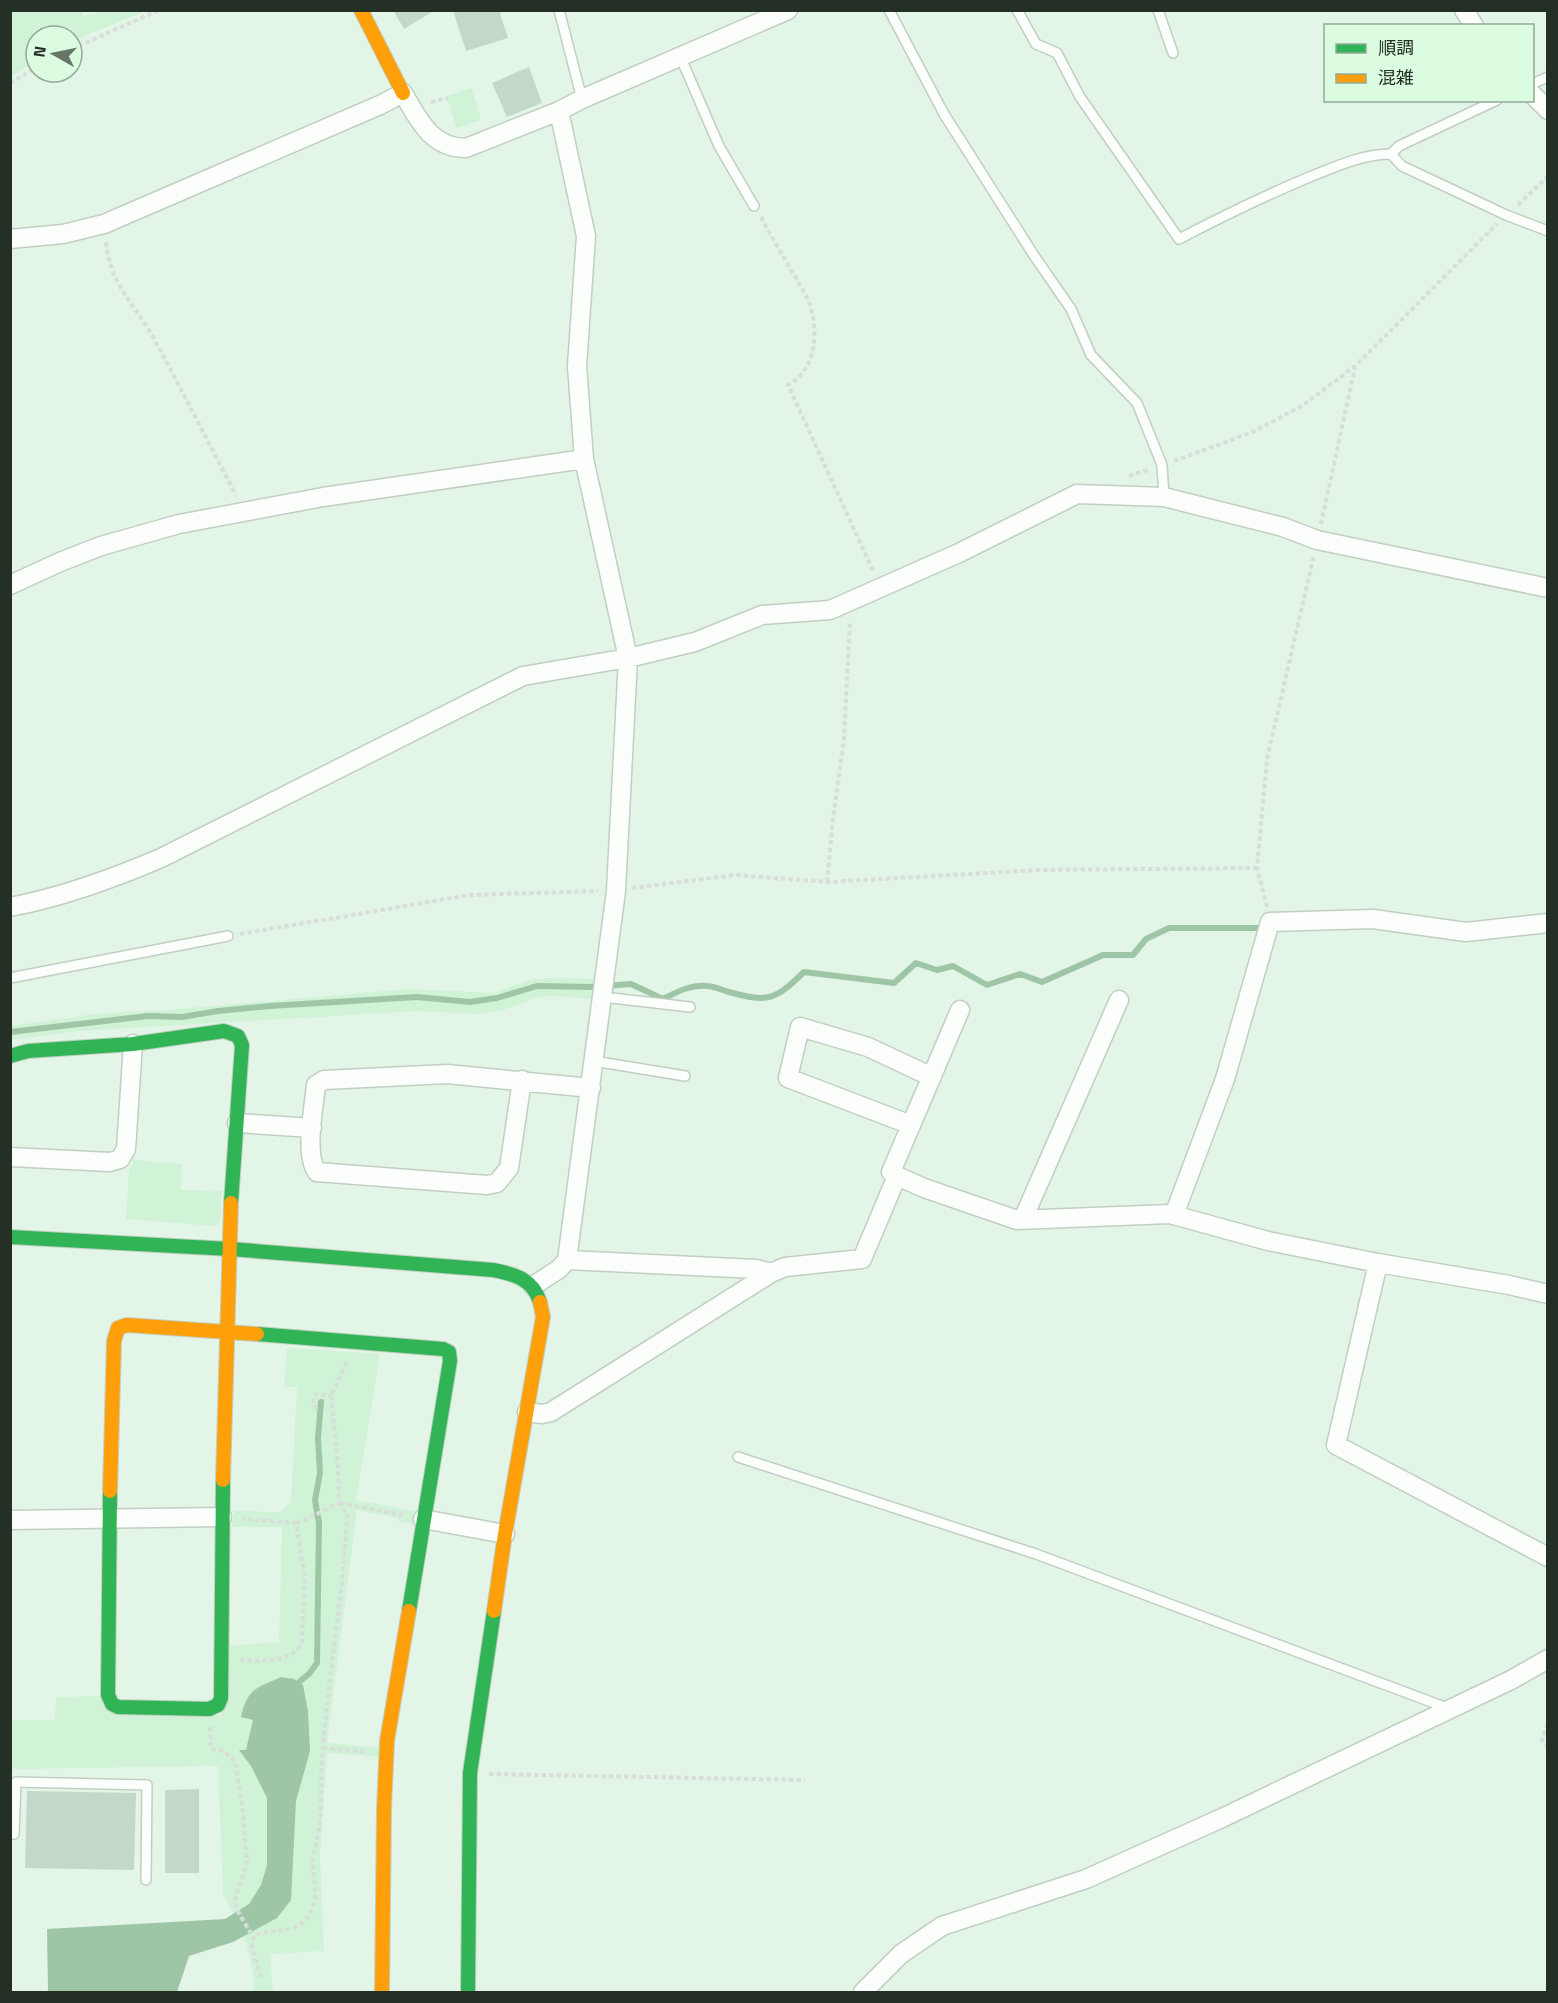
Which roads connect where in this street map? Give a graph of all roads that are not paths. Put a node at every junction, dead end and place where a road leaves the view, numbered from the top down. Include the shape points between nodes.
1 (361, 10) edge
2 (559, 10) edge
3 (788, 10) edge
4 (889, 10) edge
5 (1017, 10) edge
6 (1158, 10) edge
7 (1464, 10) edge
8 (1473, 24) edge
9 (1173, 53) dead end
10 (680, 57) junction
11 (1548, 77) edge
12 (1534, 84) edge
13 (403, 93) junction
14 (1534, 95) edge
15 (582, 99) junction
16 (1493, 102) edge
17 (1548, 110) edge
18 (559, 111) junction
19 (1391, 154) junction
20 (754, 206) road end
21 (1548, 231) edge
22 (10, 239) edge
23 (584, 459) junction
24 (1164, 497) junction
25 (10, 585) edge
26 (1548, 588) edge
27 (628, 658) junction
28 (10, 907) edge
29 (1548, 923) edge
30 (228, 936) road end
31 (10, 978) edge
32 (603, 997) junction
33 (1119, 1000) dead end
34 (690, 1007) dead end
35 (960, 1010) dead end
36 (133, 1044) junction
37 (10, 1056) edge
38 (594, 1061) junction
39 (685, 1076) dead end
40 (932, 1077) junction
41 (522, 1080) junction
42 (591, 1088) junction
43 (237, 1124) junction
44 (911, 1125) junction
45 (312, 1128) junction
46 (10, 1157) edge
47 (897, 1176) junction
48 (1174, 1215) junction
49 (1023, 1219) junction
50 (10, 1237) edge
51 (230, 1249) junction
52 (567, 1260) junction
53 (1378, 1263) junction
54 (771, 1273) junction
55 (533, 1286) junction
56 (1548, 1294) edge
57 (226, 1332) junction
58 (527, 1412) junction
59 (738, 1457) dead end
60 (222, 1517) junction
61 (109, 1519) junction
62 (423, 1519) junction
63 (10, 1520) edge
64 (505, 1534) junction
65 (1548, 1557) edge
66 (1548, 1659) edge
67 (1450, 1709) junction
68 (10, 1834) edge
69 (146, 1880) dead end
70 (382, 1992) edge
71 (468, 1992) edge
72 (863, 1992) edge

1 - 13 street
2 - 15 lane
3 - 10 street
4 - 24 lane via 944,114 1071,309 1091,355 1137,403 1162,465
5 - 19 lane via 1036,44 1057,52 1080,97 1179,239 1257,199 1348,161
6 - 9 lane
7 - 8 street
10 - 15 street
10 - 20 lane via 719,146
11 - 12 lane
13 - 18 street via 427,130 453,148 466,148
13 - 22 street via 104,224 63,234
14 - 17 street
15 - 18 street
16 - 19 lane via 1400,146
18 - 23 street via 586,236 577,366
19 - 21 lane via 1402,166
23 - 25 street via 323,497 179,524 101,546
23 - 27 street
24 - 26 street via 1283,527 1317,540
24 - 27 street via 1077,494 959,553 830,610 762,615 695,642
27 - 28 street via 523,676 161,858 105,881
27 - 32 street via 616,891
29 - 48 street via 1466,932 1374,919 1270,922 1225,1079
30 - 31 lane
32 - 34 lane
32 - 38 street
33 - 49 street
35 - 40 street
36 - 37 street via 28,1051
36 - 43 street via 224,1031 238,1036 242,1045
36 - 46 street via 126,1149 120,1159 110,1162
38 - 39 lane
38 - 42 street
40 - 44 street
40 - 44 street via 868,1047 800,1027 788,1078
41 - 42 street
41 - 45 street via 447,1074 324,1080 316,1085
41 - 45 street via 509,1168 497,1183 316,1172 311,1158
42 - 52 street
43 - 45 street
43 - 51 street
44 - 47 street via 891,1172
47 - 49 street
47 - 54 street via 862,1259 785,1267
48 - 49 street
48 - 53 street via 1268,1241
50 - 51 street
51 - 55 street via 492,1270 523,1277
51 - 57 street
52 - 54 street via 756,1269
52 - 55 street
53 - 56 street
53 - 65 street via 1336,1445
54 - 58 street via 551,1412
55 - 58 street via 542,1302 543,1317
57 - 60 street
57 - 61 street via 127,1325 118,1328 114,1341
57 - 62 street via 357,1340 449,1352
58 - 64 street
59 - 67 lane via 1036,1554
60 - 61 street
60 - 61 street via 221,1698 218,1705 209,1709 112,1704 108,1695
61 - 63 street
62 - 64 street
62 - 70 street via 387,1754
64 - 71 street via 470,1773
66 - 67 street
67 - 72 street via 1086,1879 942,1926 901,1954
68 - 69 lane via 14,1834 16,1782 147,1785

